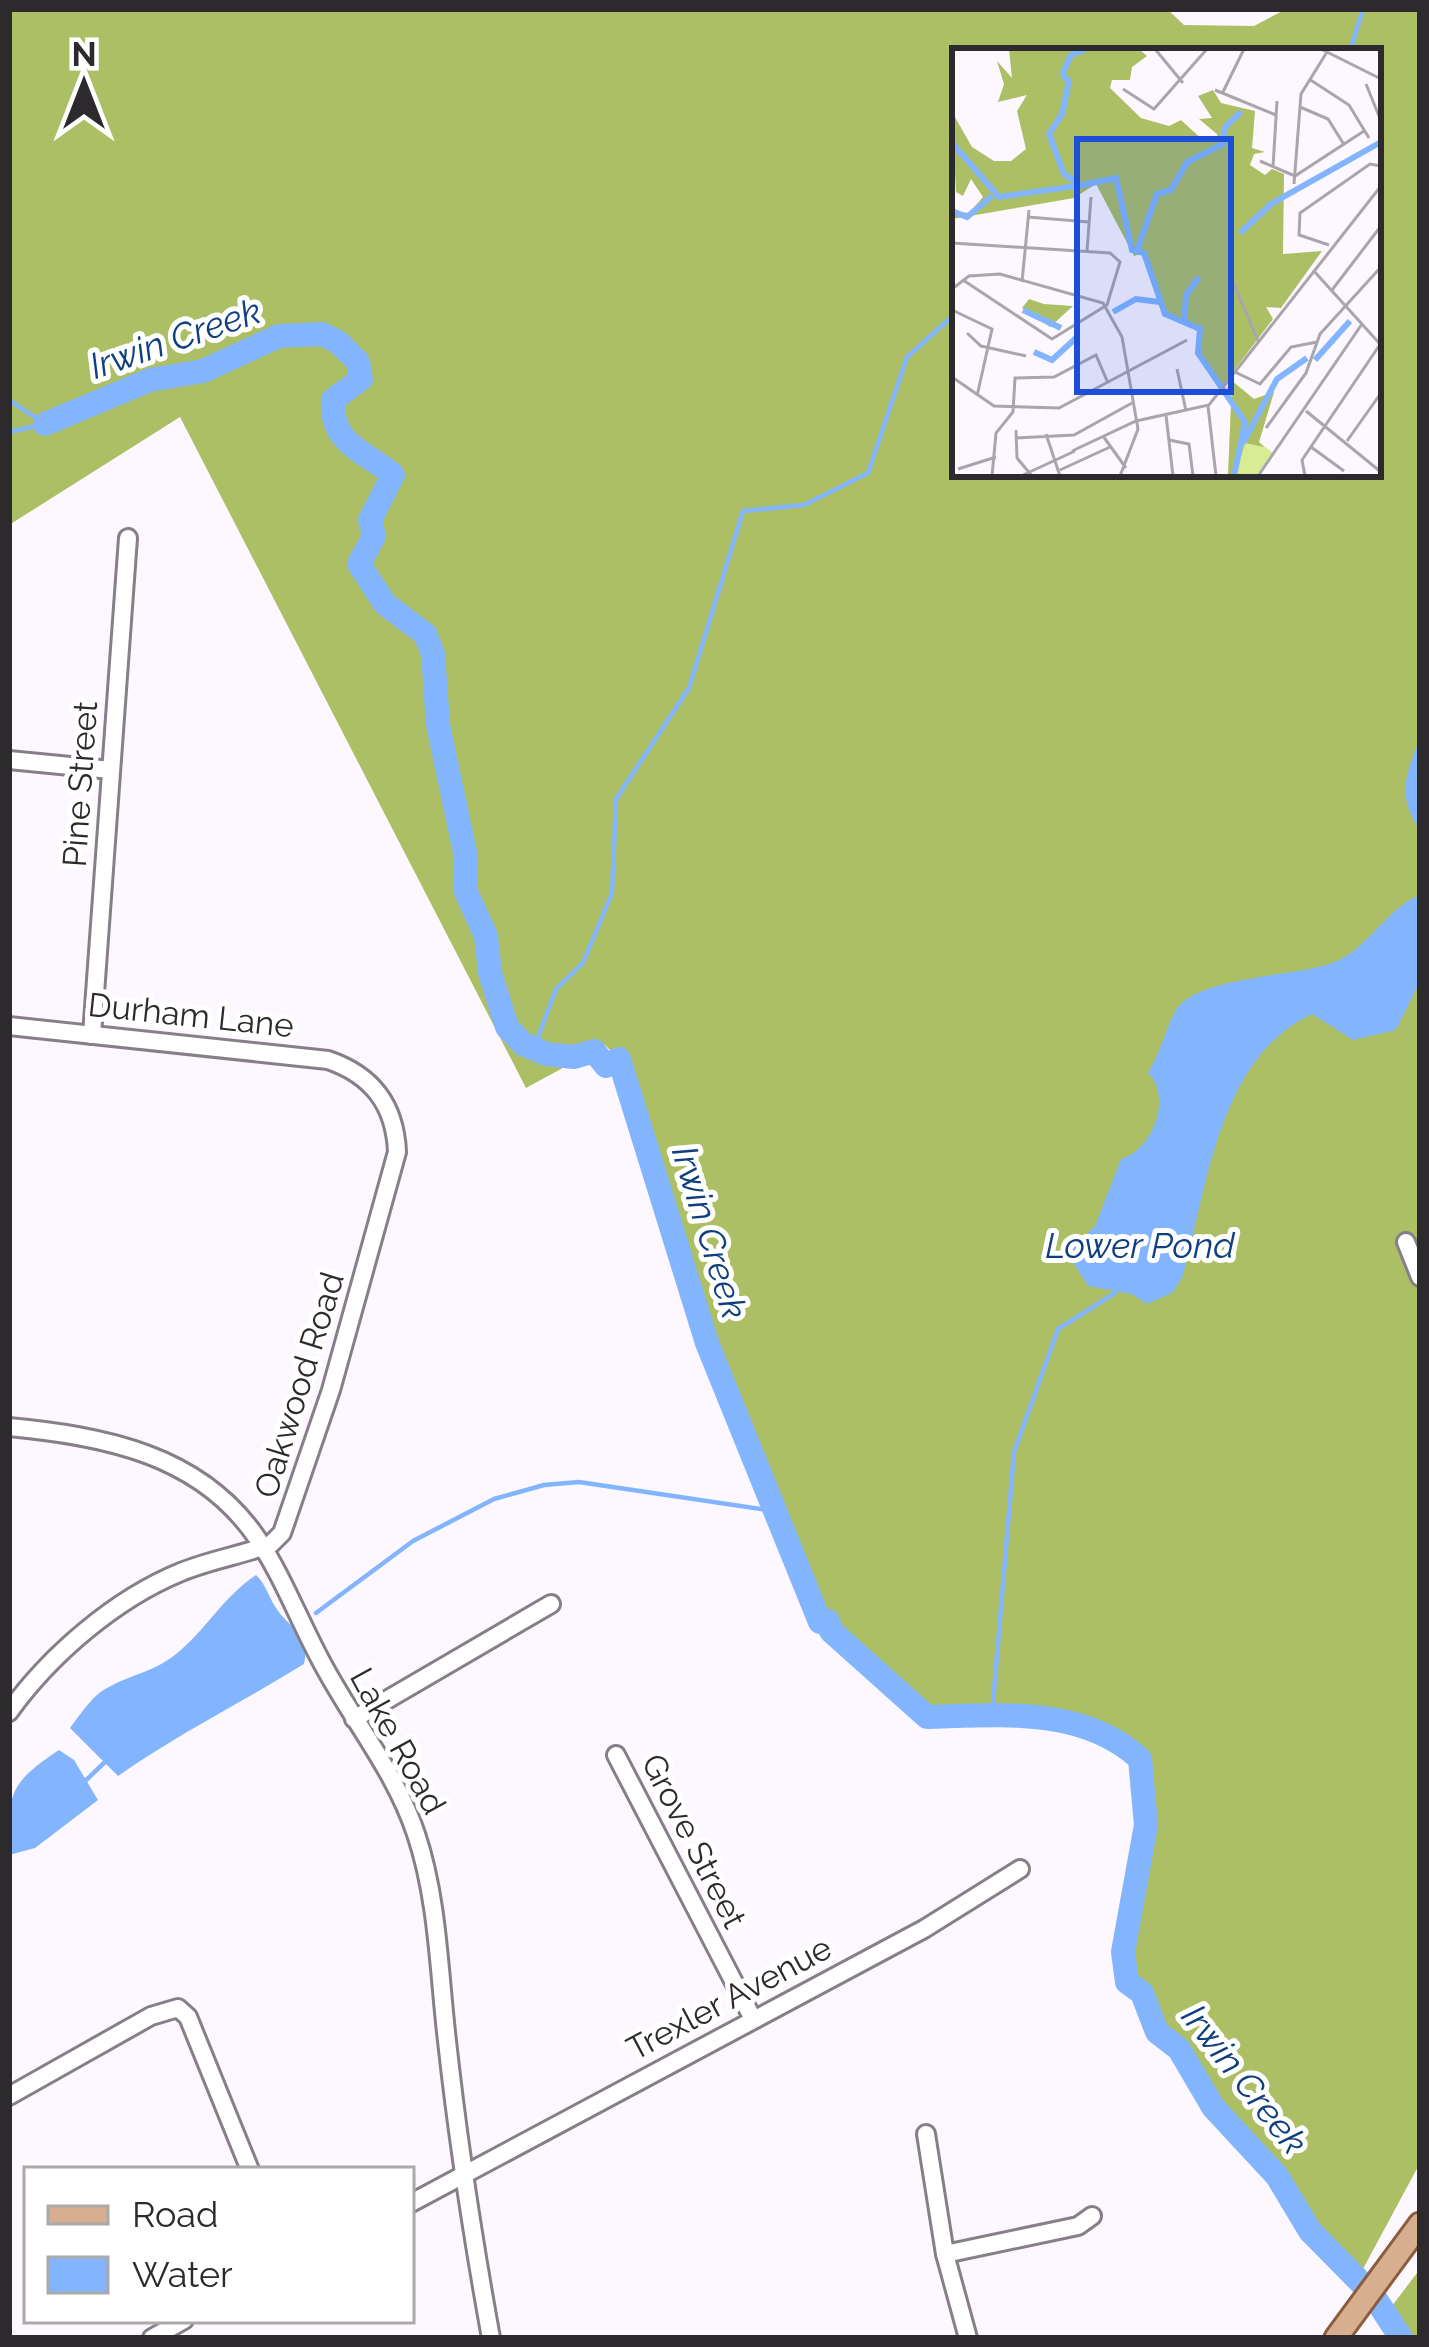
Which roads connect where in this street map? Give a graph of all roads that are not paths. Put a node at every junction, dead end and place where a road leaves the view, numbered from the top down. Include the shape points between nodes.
1 (128, 538) dead end
2 (9, 760) edge
3 (111, 770) junction
4 (9, 1026) edge
5 (92, 1035) junction
6 (364, 1076) joint
7 (1406, 1242) dead end
8 (1420, 1277) edge
9 (9, 1427) edge
10 (262, 1547) junction
11 (551, 1604) dead end
12 (9, 1712) edge
13 (354, 1719) junction
14 (616, 1755) dead end
15 (1020, 1869) dead end
16 (753, 2019) junction
17 (9, 2096) edge
18 (926, 2134) dead end
19 (249, 2167) edge
20 (464, 2176) junction
21 (414, 2201) edge
22 (1092, 2216) dead end
23 (1420, 2224) edge
24 (945, 2254) junction
25 (179, 2323) edge
26 (152, 2338) edge
27 (491, 2338) edge
28 (968, 2338) edge
29 (1336, 2338) edge

1 - 3 street, Pine Street
2 - 3 street
3 - 5 street, Pine Street
4 - 5 street, Durham Lane
5 - 6 street, Durham Lane via 304,1056
6 - 10 street, Oakwood Road via 389,1112 395,1171 286,1523
7 - 8 street
9 - 10 street, Lake Road via 94,1438 176,1465 227,1504
10 - 12 street, Oakwood Road via 177,1574 135,1597 39,1673
10 - 13 street, Lake Road
11 - 13 street
13 - 20 street, Lake Road via 398,1790 424,1864
14 - 16 street, Grove Street
15 - 16 street, Trexler Avenue
16 - 20 street, Trexler Avenue
17 - 19 street via 178,2008
18 - 24 street
20 - 21 street, Trexler Avenue
20 - 27 street, Lake Road
22 - 24 street via 1078,2226
23 - 29 main road
24 - 28 street
25 - 26 street

